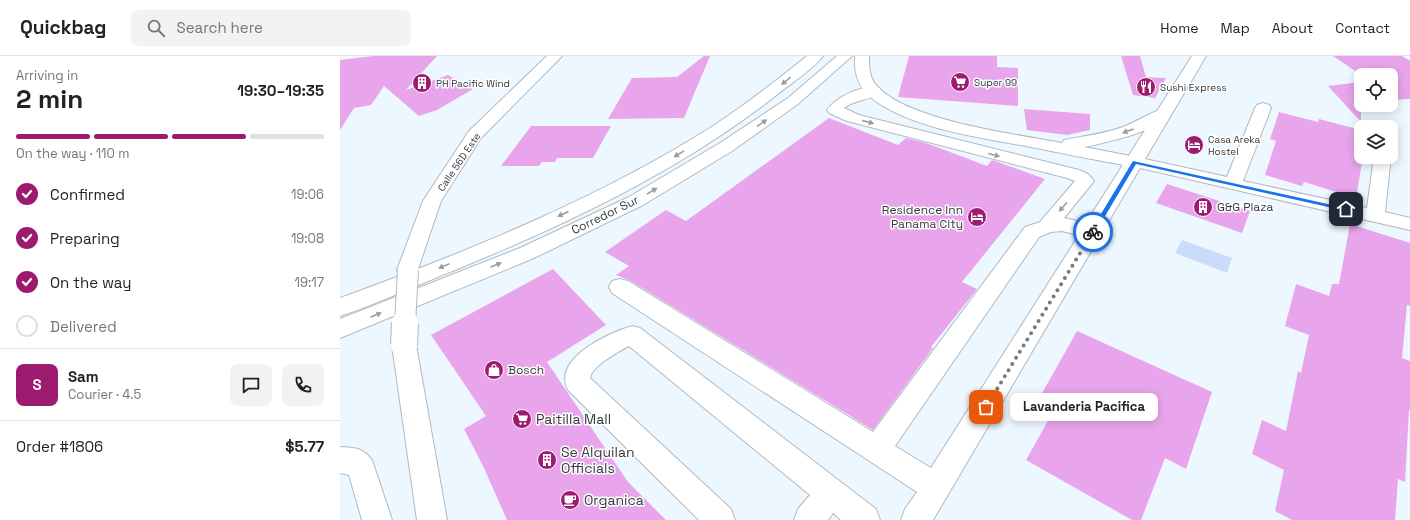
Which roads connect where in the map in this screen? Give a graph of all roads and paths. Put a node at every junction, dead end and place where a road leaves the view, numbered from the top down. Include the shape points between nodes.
1 (555, 56) edge
2 (816, 56) edge
3 (845, 56) edge
4 (862, 56) edge
5 (1199, 56) edge
6 (874, 91) junction
7 (1263, 108) dead end
8 (1163, 114) junction
9 (1051, 146) junction
10 (1134, 162) junction
11 (1382, 164) edge
12 (1233, 184) junction
13 (1375, 216) junction
14 (1410, 224) edge
15 (1048, 225) junction
16 (1093, 232) junction
17 (620, 287) dead end
18 (340, 307) edge
19 (340, 329) edge
20 (876, 449) junction
21 (340, 460) edge
22 (936, 488) junction
23 (830, 493) junction
24 (377, 520) edge
25 (432, 520) edge
26 (720, 520) edge
27 (809, 520) edge
28 (865, 520) edge
29 (916, 520) edge

1 - 25 main road, Calle 56D Este, bridge via 475,136 432,201 408,270 404,345
2 -> 18 main road, Corredor Sur via 774,91 703,140 667,161 513,237
19 -> 3 main road, Corredor Sur via 527,252 636,201 750,131 793,101
4 - 6 main road via 863,76
5 - 8 main road
6 - 9 main road via 893,104 926,118
6 -> 15 main road via 846,100 835,110 853,118 1082,178 1085,181
7 - 12 main road
8 -> 9 main road via 1143,126 1117,135
8 - 10 main road
9 - 10 main road
10 - 12 main road
10 - 16 main road
11 - 13 main road
12 - 13 main road
13 - 14 main road
15 - 16 main road via 1065,224
15 - 20 main road via 1032,232
16 - 22 main road
17 - 20 main road
20 - 22 main road
21 - 24 main road via 356,461 362,469
22 - 29 main road
23 - 26 main road via 632,335 613,342 581,367 577,374 577,382
23 - 27 main road
23 - 28 main road

